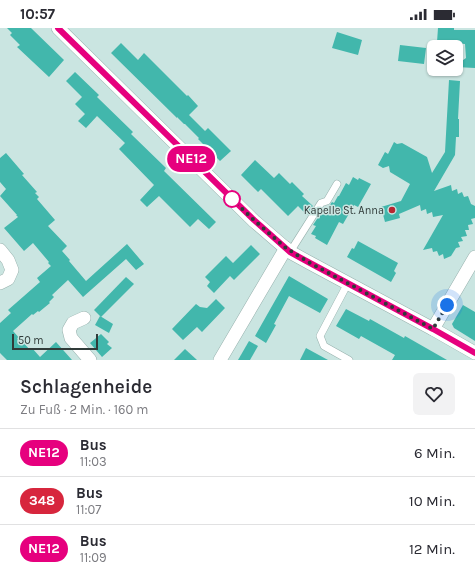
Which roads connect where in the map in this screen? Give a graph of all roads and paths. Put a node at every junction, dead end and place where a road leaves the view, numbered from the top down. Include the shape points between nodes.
1 (58, 28) edge
2 (337, 184) dead end
3 (0, 250) edge
4 (288, 250) junction
5 (475, 257) edge
6 (0, 282) edge
7 (348, 283) junction
8 (84, 318) dead end
9 (433, 329) junction
10 (475, 353) edge
11 (90, 360) edge
12 (220, 360) edge
13 (349, 360) edge

1 - 4 street via 254,220
2 - 4 lane
3 - 6 street via 12,270 8,279
4 - 7 street
4 - 12 street
5 - 9 street
7 - 9 street
7 - 13 lane via 320,336 324,346
8 - 11 street via 73,323 69,330 71,338
9 - 10 street

